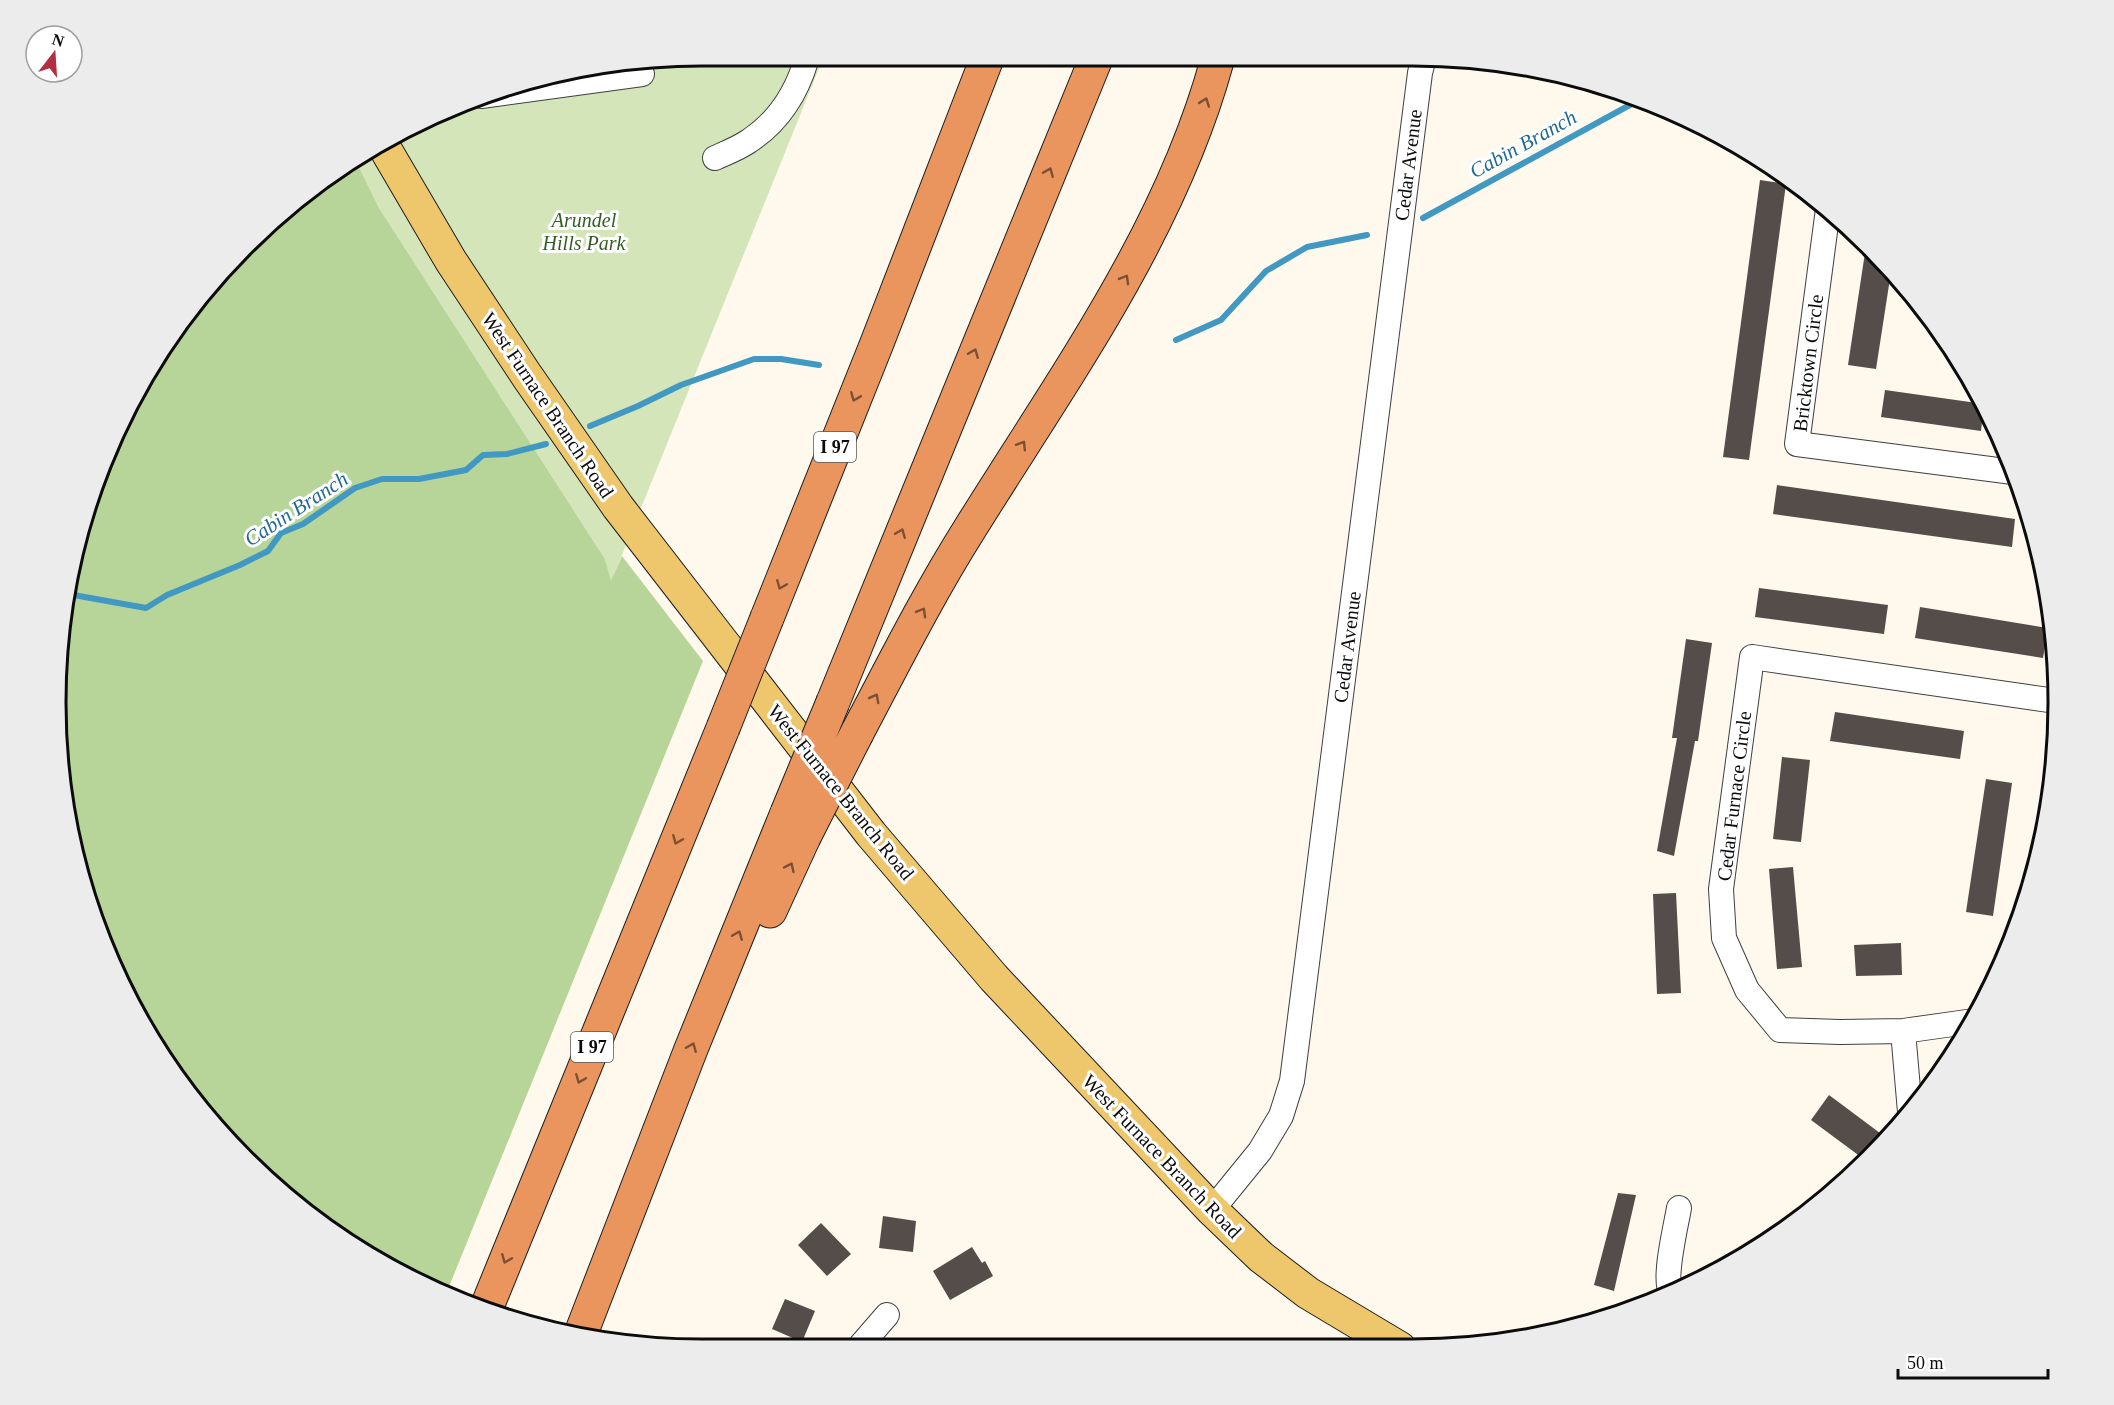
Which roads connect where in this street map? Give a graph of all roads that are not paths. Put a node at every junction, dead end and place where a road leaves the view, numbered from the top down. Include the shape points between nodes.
1 (804, 66) edge
2 (984, 66) edge
3 (1001, 66) edge
4 (1093, 66) edge
5 (1216, 66) edge
6 (1422, 66) edge
7 (642, 74) dead end
8 (537, 88) edge
9 (386, 150) edge
10 (715, 158) dead end
11 (1827, 220) edge
12 (877, 343) junction
13 (2004, 471) edge
14 (2048, 700) edge
15 (796, 825) junction
16 (1962, 1023) edge
17 (1903, 1031) junction
18 (1909, 1099) edge
19 (1679, 1208) dead end
20 (1212, 1210) junction
21 (1669, 1284) edge
22 (489, 1302) edge
23 (887, 1315) dead end
24 (583, 1328) edge
25 (594, 1330) edge
26 (866, 1339) edge
27 (1385, 1339) edge

1 - 10 street via 791,99 770,124 749,142
2 - 12 highway
3 - 12 highway
15 -> 4 highway, bridge via 833,702
15 -> 5 highway, bridge via 857,733 967,533 1143,247 1183,161
6 - 20 street, Cedar Avenue via 1292,1081 1281,1116 1260,1151
7 - 8 street
9 - 20 main road, West Furnace Branch Road via 451,261 611,497 864,825 994,978
11 - 13 street, Bricktown Circle via 1797,444
12 -> 22 highway, I 97, bridge
14 - 17 street, Cedar Furnace Circle via 1752,657 1721,889 1724,938 1747,990 1780,1030
24 -> 15 highway via 687,1060
25 -> 15 highway via 773,903
16 - 17 street, Cedar Furnace Circle
17 - 18 street
19 - 21 street
20 - 27 main road, West Furnace Branch Road via 1261,1257 1308,1293
23 - 26 street

